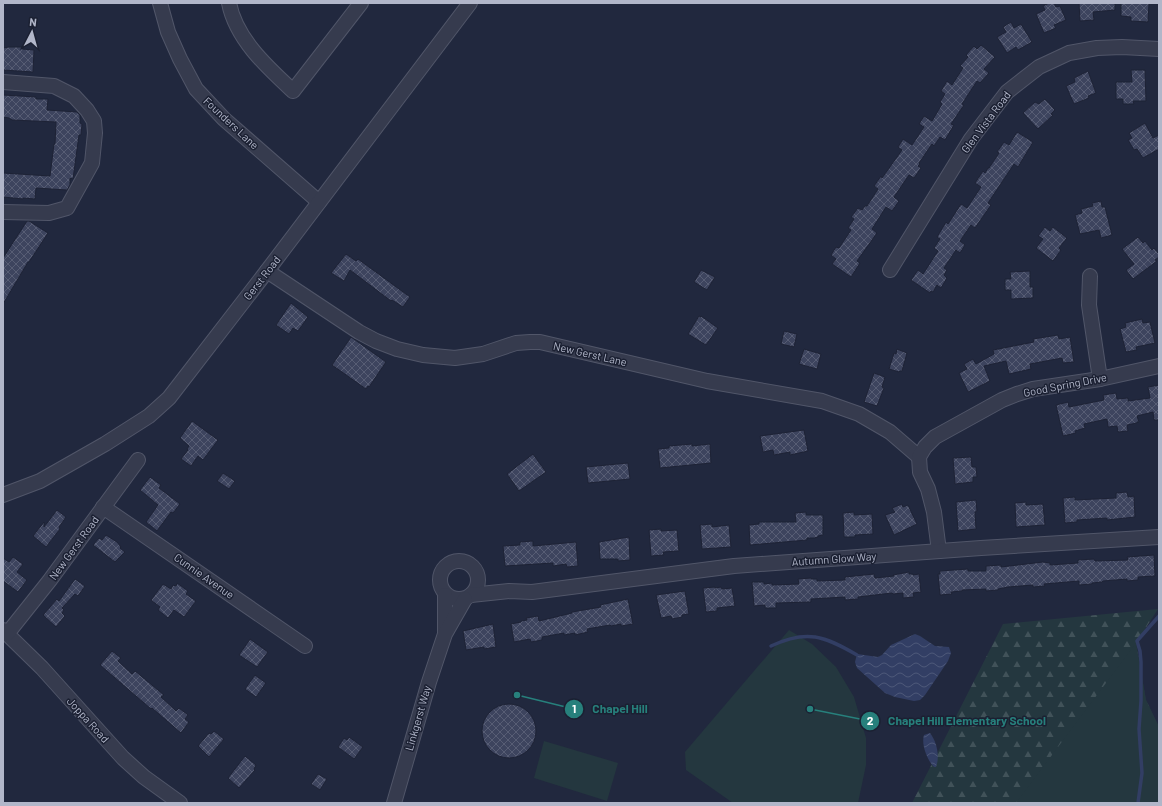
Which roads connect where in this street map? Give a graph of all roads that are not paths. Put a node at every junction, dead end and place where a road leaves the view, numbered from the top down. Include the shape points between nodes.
1 (160, 3) edge
2 (229, 3) edge
3 (361, 3) edge
4 (470, 3) edge
5 (1159, 49) edge
6 (3, 82) edge
7 (320, 202) junction
8 (3, 212) edge
9 (890, 270) dead end
10 (267, 271) junction
11 (1090, 276) dead end
12 (1159, 366) edge
13 (1100, 379) junction
14 (919, 457) junction
15 (138, 460) dead end
16 (3, 495) edge
17 (103, 507) junction
18 (1159, 537) edge
19 (939, 551) junction
20 (478, 576) junction
21 (509, 591) junction
22 (445, 595) junction
23 (468, 597) junction
24 (5, 632) edge
25 (444, 634) junction
26 (305, 646) dead end
27 (180, 803) edge
28 (394, 803) edge

1 - 7 street, Founders Lane via 168,32 196,89 224,119
2 - 3 street via 240,33 269,69 293,91
4 - 7 street, Gerst Road
5 - 9 street, Glen Vista Road via 1097,48 1069,53 1039,67 1007,92 971,139
6 - 8 street via 54,86 74,96 94,121 95,133 92,163 67,208 49,213
7 - 10 street, Gerst Road
10 - 14 street, New Gerst Lane via 359,332 397,349 455,358 483,354 516,343 540,342 707,381 830,403 859,414 890,432
10 - 16 street, Gerst Road via 169,398 149,416 53,474
11 - 13 street via 1088,305
12 - 13 street, Good Spring Drive
13 - 14 street, Good Spring Drive via 1034,389 1002,400 935,437
14 - 19 street via 920,472 934,512
15 - 17 street, New Gerst Road
17 - 24 street, New Gerst Road via 50,580
17 - 26 street, Cunnie Avenue
18 - 19 street, Autumn Glow Way
19 - 21 street, Autumn Glow Way via 724,567 532,592
20 - 21 street, Autumn Glow Way
20 - 22 street via 466,562 448,564 439,578
20 - 23 street via 477,586
21 - 23 street, Autumn Glow Way
22 - 23 street via 454,599
22 - 25 street, Linkgerst Way
23 - 25 street, Linkgerst Way
24 - 27 street, Joppa Road via 38,664 123,758
25 - 28 street, Linkgerst Way

